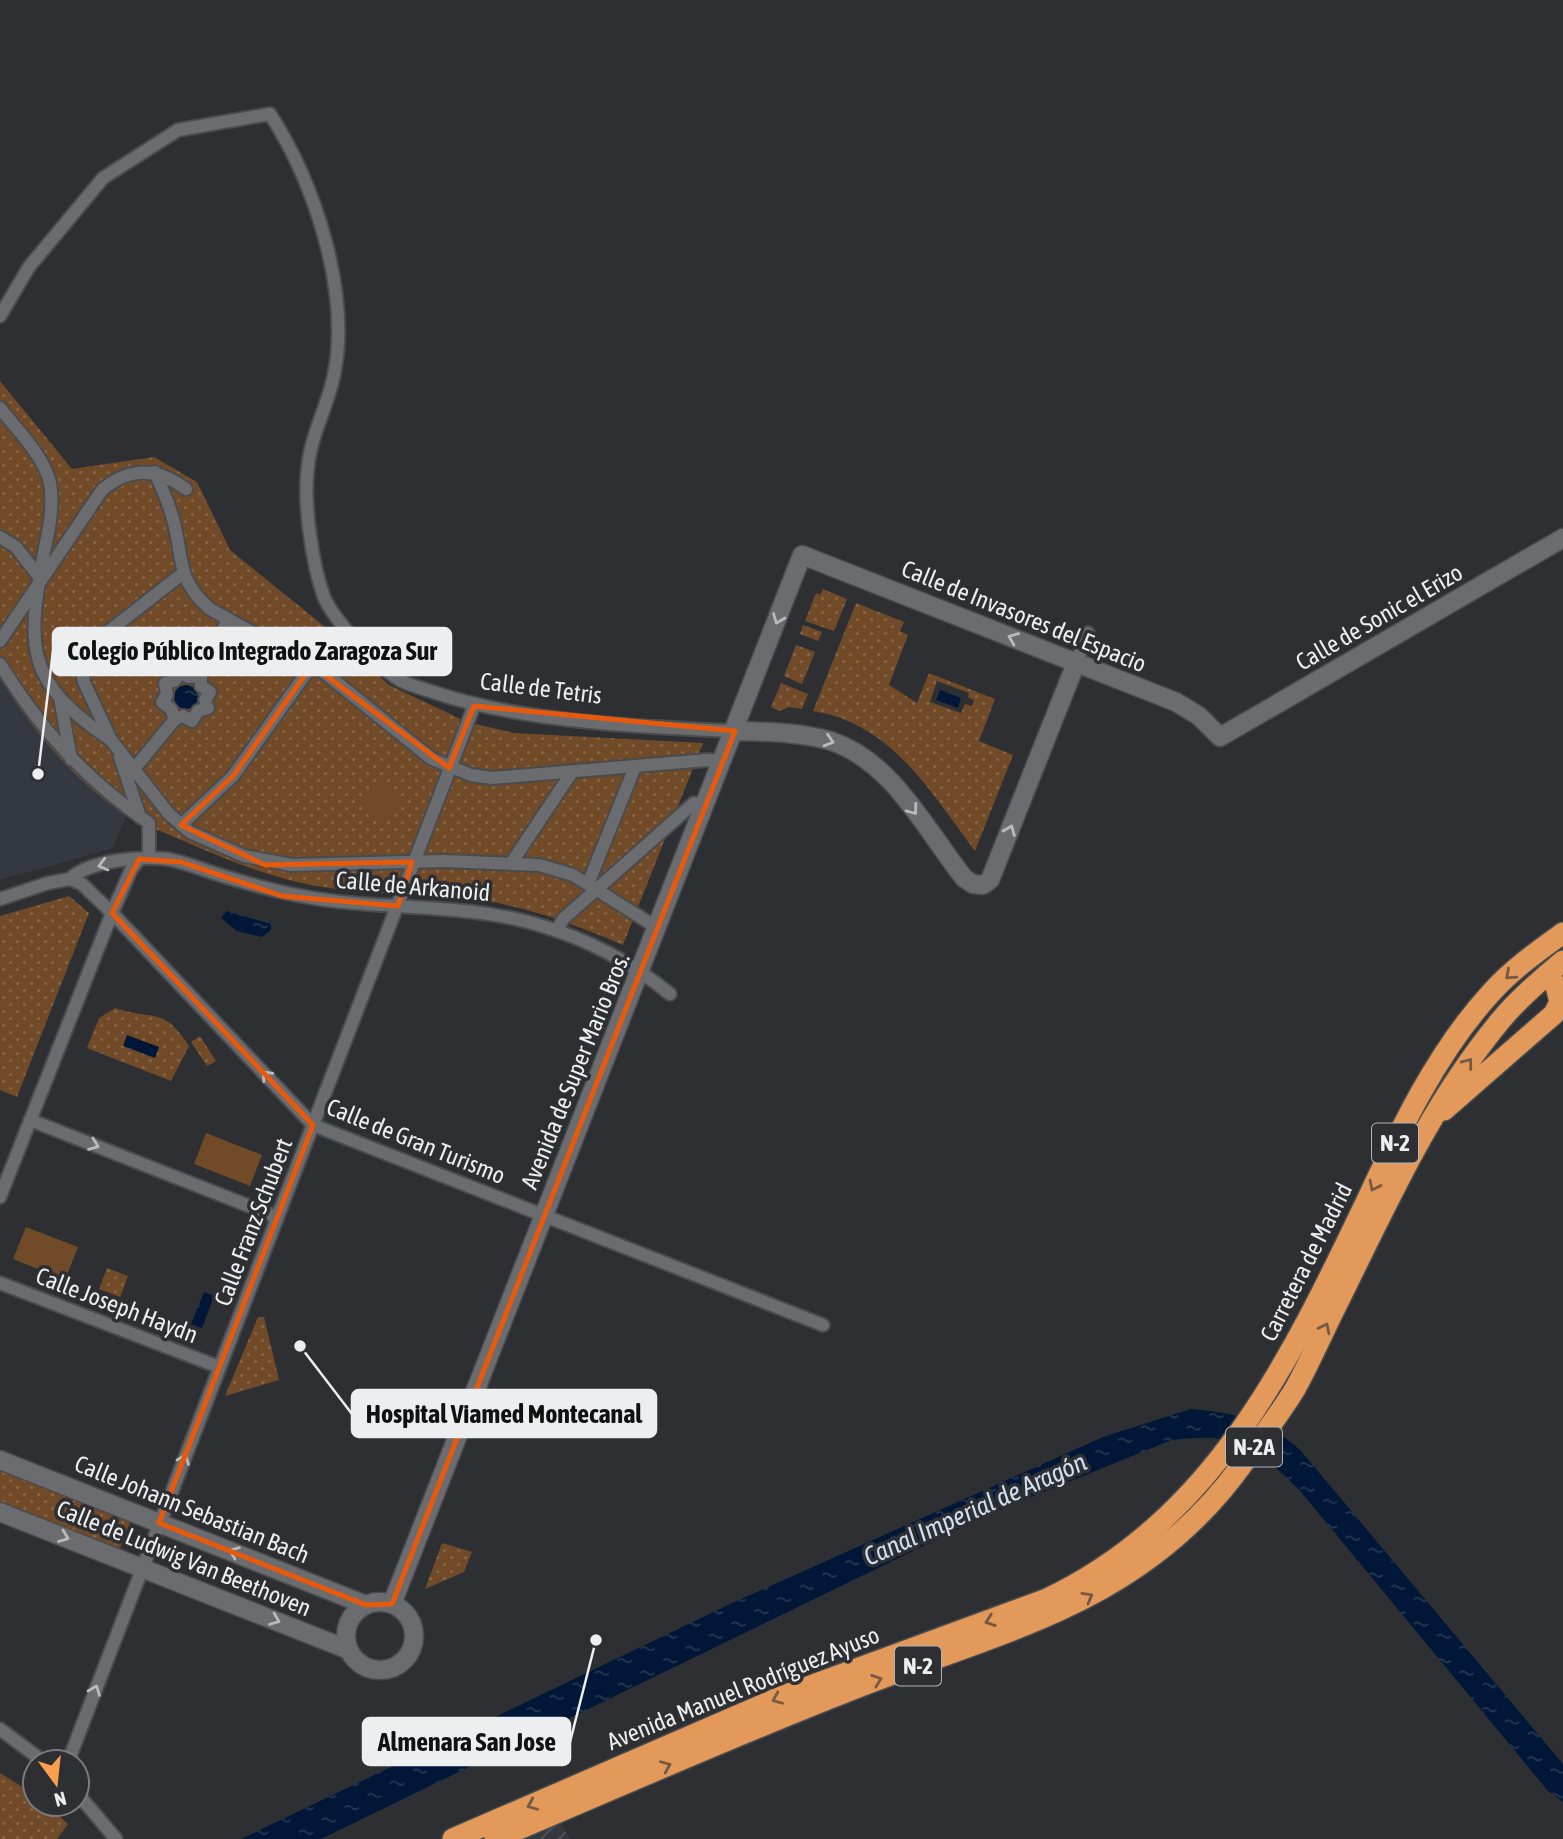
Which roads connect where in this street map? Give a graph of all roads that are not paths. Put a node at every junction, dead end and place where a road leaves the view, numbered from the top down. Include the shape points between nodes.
1 (0, 316) edge
2 (0, 408) edge
3 (155, 472) junction
4 (186, 489) dead end
5 (0, 537) edge
6 (1563, 538) edge
7 (802, 555) joint
8 (182, 574) junction
9 (40, 579) junction
10 (228, 619) junction
11 (1088, 633) dead end
12 (0, 641) edge
13 (1076, 663) junction
14 (0, 664) edge
15 (312, 665) junction
16 (201, 676) junction
17 (60, 698) junction
18 (474, 706) junction
19 (175, 719) junction
20 (735, 731) junction
21 (1220, 737) joint
22 (114, 745) junction
23 (71, 759) junction
24 (724, 761) junction
25 (635, 766) junction
26 (449, 768) junction
27 (134, 769) junction
28 (572, 772) junction
29 (694, 803) dead end
30 (140, 817) junction
31 (181, 825) junction
32 (144, 859) junction
33 (412, 862) junction
34 (512, 862) junction
35 (70, 879) junction
36 (592, 887) junction
37 (0, 899) edge
38 (398, 906) junction
39 (112, 913) junction
40 (649, 922) dead end
41 (557, 931) junction
42 (1563, 933) edge
43 (1555, 967) edge
44 (641, 971) junction
45 (670, 994) dead end
46 (1431, 1119) junction
47 (30, 1120) junction
48 (313, 1125) junction
49 (0, 1197) edge
50 (544, 1215) junction
51 (277, 1217) junction
52 (0, 1283) edge
53 (823, 1325) dead end
54 (219, 1367) junction
55 (1295, 1389) joint
56 (0, 1460) edge
57 (1191, 1494) joint
58 (1211, 1504) joint
59 (0, 1512) edge
60 (159, 1523) junction
61 (142, 1567) junction
62 (392, 1604) junction
63 (366, 1605) junction
64 (349, 1650) junction
65 (0, 1729) edge
66 (27, 1748) edge
67 (69, 1748) edge
68 (91, 1810) edge
69 (116, 1839) edge
70 (453, 1839) edge
71 (495, 1839) edge

1 - 18 street, Calle de Tetris via 29,267 103,178 178,130 270,114 305,178 332,270 335,373 308,466 309,510 325,598 351,635 399,680
2 - 9 street via 49,480 50,522
3 - 4 street
3 - 8 street via 174,520
3 - 9 street via 126,475 102,490
5 - 9 street via 16,547
6 - 21 street, Calle de Sonic el Erizo
13 -> 7 street, Calle de Invasores del Espacio
7 -> 20 street, Avenida de Super Mario Bros.
8 - 10 street via 196,597
8 - 22 street via 86,649 82,659 84,682
9 - 12 street
9 - 17 street via 34,647 40,671
10 - 15 street
10 - 16 street
11 - 13 street
20 -> 13 street, Calle de Tetris via 814,737 863,757 889,779 964,878 977,886 990,880
13 - 21 street, Calle de Invasores del Espacio via 1176,702
14 - 23 street via 30,710
15 - 26 street
15 - 31 street via 233,776
16 - 19 street via 201,686 211,692 205,700 208,708 198,711 192,721 183,716
16 - 19 street via 188,677 181,672 165,683 167,695 162,702
17 - 22 street
17 - 23 street
18 - 20 street, Calle de Tetris
18 - 26 street, Calle Franz Schubert
19 - 27 street
20 - 24 street, Avenida de Super Mario Bros.
22 - 27 street
22 - 30 street
23 - 30 street
24 - 25 street
24 - 44 street, Avenida de Super Mario Bros.
25 - 28 street
25 - 36 street
26 - 28 street via 492,778
26 - 33 street, Calle Franz Schubert
27 - 31 street
28 - 34 street
29 - 36 street
30 - 32 street via 149,823
31 - 33 street via 266,862
32 -> 35 street, Calle de Arkanoid via 80,872
32 - 38 street, Calle de Arkanoid via 181,862 302,896
32 - 39 street via 131,870
33 - 34 street
33 - 38 street, Calle Franz Schubert
34 - 36 street via 557,869
35 - 37 street, Calle de Arkanoid
35 - 39 street, Calle de Gran Turismo
36 - 40 street
36 - 41 street via 562,919
38 - 41 street, Calle de Arkanoid via 479,912
38 - 48 street, Calle Franz Schubert
39 - 47 street
48 -> 39 street, Calle de Gran Turismo
41 - 44 street, Calle de Arkanoid
42 -> 57 highway, Carretera de Madrid / N-2 via 1490,993 1452,1044 1395,1141 1272,1386 1219,1463
46 -> 43 highway, Carretera de Madrid / N-2 via 1502,1019
43 - 46 highway via 1560,1002 1554,1014
44 - 45 street, Calle de Arkanoid
44 - 50 street, Avenida de Super Mario Bros.
55 -> 46 highway, Carretera de Madrid / N-2
47 - 49 street
47 -> 51 street
48 - 50 street, Calle de Gran Turismo
48 - 51 street, Calle Franz Schubert
50 - 53 street, Calle de Gran Turismo
50 - 62 street, Avenida de Super Mario Bros.
51 - 54 street, Calle Franz Schubert
52 - 54 street, Calle Joseph Haydn
60 -> 54 street, Calle Franz Schubert
55 - 58 highway, N-2A
56 - 60 street, Calle Johann Sebastian Bach
57 -> 70 highway, Avenida Manuel Rodríguez Ayuso / N-2 via 1112,1562 1047,1599 783,1696
71 -> 58 highway, Avenida Manuel Rodríguez Ayuso / N-2 via 848,1691 1070,1608 1164,1546
59 -> 61 street, Calle de Ludwig Van Beethoven
60 - 61 street, Calle Franz Schubert
63 -> 60 street, Calle Johann Sebastian Bach
61 -> 64 street, Calle de Ludwig Van Beethoven
67 -> 61 street, Calle Franz Schubert
62 - 63 street
62 - 64 street via 412,1627 413,1642 406,1657 391,1668 376,1669 359,1663
63 - 64 street via 348,1624
65 - 66 street
68 - 69 street

